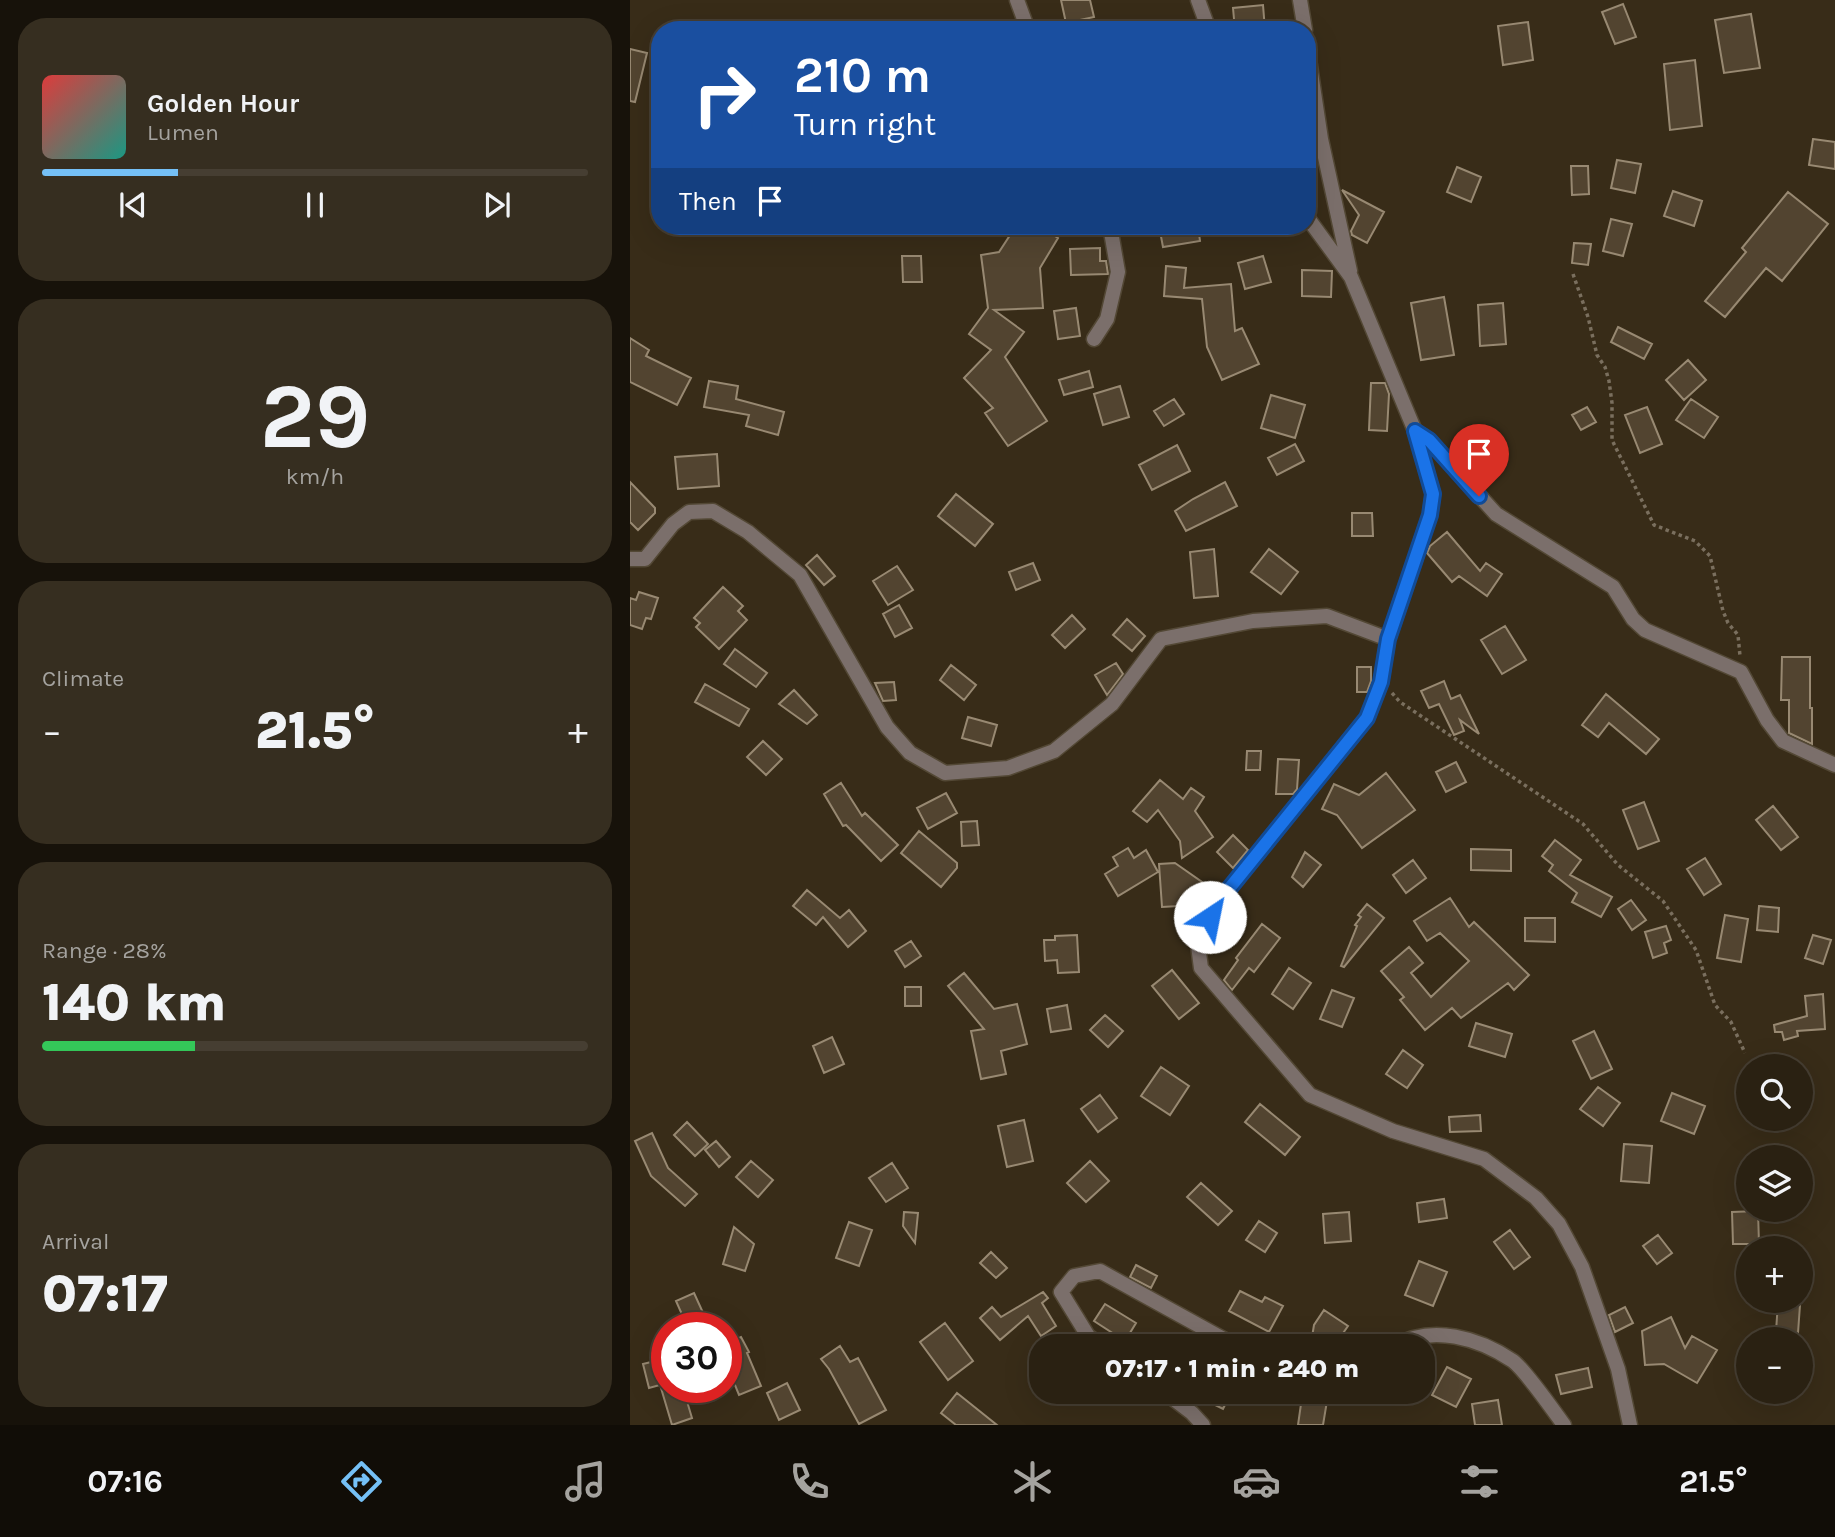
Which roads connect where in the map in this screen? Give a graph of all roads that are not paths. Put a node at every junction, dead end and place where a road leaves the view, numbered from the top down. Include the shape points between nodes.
1 (1017, 0) edge
2 (1198, 0) edge
3 (1300, 0) edge
4 (1025, 21) edge
5 (1206, 21) edge
6 (1304, 21) edge
7 (1316, 106) edge
8 (1316, 229) edge
9 (1112, 235) edge
10 (1352, 277) junction
11 (1094, 339) dead end
12 (1415, 431) junction
13 (630, 559) edge
14 (1388, 639) junction
15 (1835, 765) edge
16 (1087, 1334) edge
17 (1214, 1334) edge
18 (1425, 1334) edge
19 (1180, 1404) edge
20 (1203, 1425) edge
21 (1564, 1425) edge
22 (1630, 1425) edge

1 - 4 street
2 - 5 street
3 - 6 street
7 - 10 street
8 - 10 street
9 - 11 street via 1118,272 1107,319
10 - 12 street
12 - 14 street via 1433,494
12 - 15 street via 1429,440 1496,514 1613,587 1645,630 1741,672 1783,741
13 - 14 street via 645,559 689,512 713,511 748,532 800,576 887,727 910,753 945,773 1008,768 1054,751 1112,704 1161,639 1253,621 1327,616
14 - 22 street via 1381,682 1367,718 1224,895 1197,938 1201,968 1310,1095 1393,1131 1484,1159 1535,1198 1559,1224 1583,1267 1618,1369
16 - 17 street via 1061,1292 1074,1276 1100,1271
18 - 21 street via 1469,1339 1514,1362
19 - 20 street

